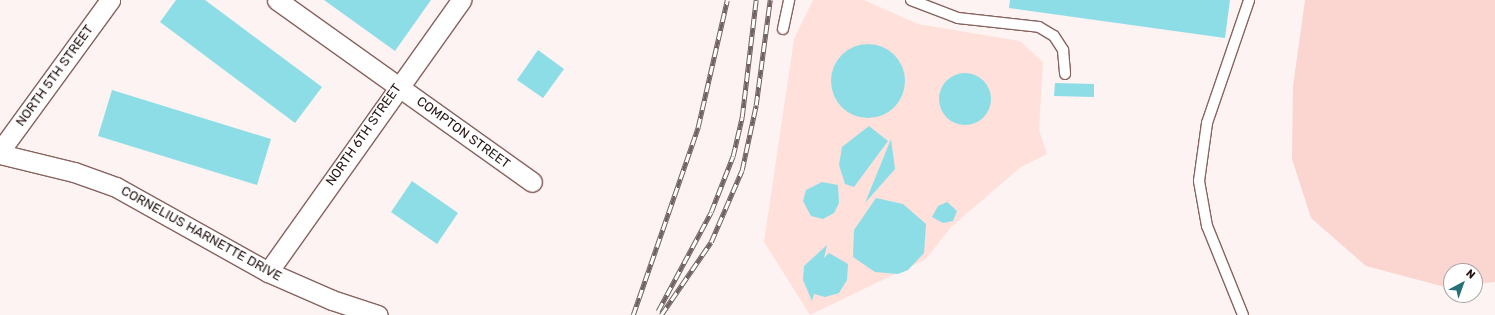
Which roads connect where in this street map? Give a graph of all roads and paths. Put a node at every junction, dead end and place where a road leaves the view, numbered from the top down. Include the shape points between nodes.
1 (110, 0) edge
2 (277, 0) edge
3 (462, 0) edge
4 (789, 0) edge
5 (911, 0) edge
6 (1249, 0) edge
7 (783, 29) dead end
8 (1065, 74) dead end
9 (398, 86) junction
10 (0, 153) edge
11 (532, 182) dead end
12 (268, 272) junction
13 (378, 315) edge
14 (1243, 315) edge

1 - 10 street, NORTH 5TH STREET
2 - 9 street, COMPTON STREET
3 - 9 street, NORTH 6TH STREET
4 - 7 lane
5 - 8 lane via 958,18 1039,27 1054,36 1063,50
6 - 14 lane via 1207,123 1199,182 1207,226
9 - 11 street, COMPTON STREET
9 - 12 street, NORTH 6TH STREET
10 - 12 street, CORNELIUS HARNETTE DRIVE via 67,170 116,187
12 - 13 street, CORNELIUS HARNETTE DRIVE via 332,300

